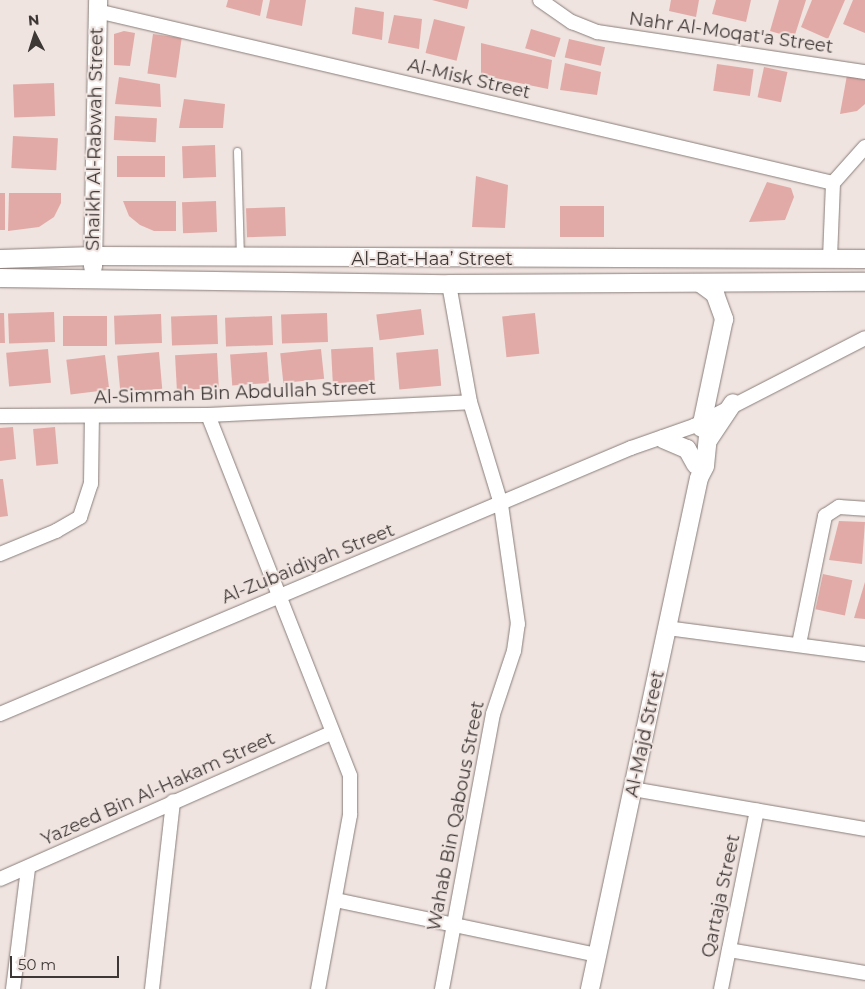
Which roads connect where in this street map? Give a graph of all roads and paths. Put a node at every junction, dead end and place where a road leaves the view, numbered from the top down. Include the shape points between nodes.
1 (540, 0) edge
2 (98, 6) edge
3 (865, 72) edge
4 (865, 147) edge
5 (237, 150) dead end
6 (833, 184) junction
7 (94, 256) junction
8 (240, 258) junction
9 (830, 258) junction
10 (0, 259) edge
11 (448, 259) junction
12 (865, 259) edge
13 (0, 278) edge
14 (93, 278) junction
15 (865, 282) edge
16 (700, 283) junction
17 (448, 284) junction
18 (865, 338) edge
19 (470, 402) junction
20 (733, 403) junction
21 (208, 415) junction
22 (0, 416) edge
23 (92, 416) junction
24 (705, 418) junction
25 (663, 439) junction
26 (708, 441) junction
27 (631, 448) junction
28 (697, 472) junction
29 (501, 504) junction
30 (865, 510) edge
31 (0, 554) edge
32 (278, 595) junction
33 (667, 628) junction
34 (799, 644) junction
35 (865, 654) edge
36 (0, 714) edge
37 (331, 733) junction
38 (633, 789) junction
39 (173, 801) junction
40 (757, 811) junction
41 (865, 828) edge
42 (28, 868) junction
43 (0, 879) edge
44 (336, 900) junction
45 (453, 926) junction
46 (729, 950) junction
47 (597, 955) junction
48 (865, 973) edge
49 (13, 989) edge
50 (152, 989) edge
51 (318, 989) edge
52 (442, 989) edge
53 (590, 989) edge
54 (721, 989) edge

1 - 3 street, Nahr Al-Moqat'a Street via 572,22 596,32
2 - 6 street, Al-Misk Street
2 - 7 street, Shaikh Al-Rabwah Street
4 - 6 street
5 - 8 lane
6 - 9 street
7 - 8 street, Al-Bat-Haa’ Street
7 - 10 street, Al-Bat-Haa’ Street
7 - 14 street, Shaikh Al-Rabwah Street
8 - 11 street, Al-Bat-Haa’ Street
9 - 11 street, Al-Bat-Haa’ Street
9 - 12 street, Al-Bat-Haa’ Street
11 - 17 street
13 - 14 street, Al-Bat-Haa’ Street
14 - 17 street, Al-Bat-Haa’ Street
15 - 16 street, Al-Bat-Haa’ Street
16 - 17 street, Al-Bat-Haa’ Street
16 - 24 street, Al-Majd Street via 715,294 724,319
17 - 19 street, Wahab Bin Qabous Street
18 - 20 street, Al-Zubaidiyah Street
19 - 21 street, Al-Simmah Bin Abdullah Street
19 - 29 street, Wahab Bin Qabous Street
20 - 24 street, Al-Zubaidiyah Street
20 - 26 street
21 - 23 street, Al-Simmah Bin Abdullah Street
21 - 32 street
22 - 23 street, Al-Simmah Bin Abdullah Street
23 - 31 street via 91,484 80,517 56,531
24 - 25 street, Al-Zubaidiyah Street
24 - 26 street, Al-Majd Street
24 - 27 street, Al-Zubaidiyah Street via 695,416 655,433
24 - 28 street, Al-Majd Street
25 - 27 street, Al-Zubaidiyah Street
25 - 28 street via 680,444
26 - 28 street, Al-Majd Street via 705,466
27 - 29 street, Al-Zubaidiyah Street
28 - 33 street, Al-Majd Street
29 - 32 street, Al-Zubaidiyah Street
29 - 45 street, Wahab Bin Qabous Street via 518,624 514,651 493,714
30 - 34 street via 839,508 825,516
32 - 36 street, Al-Zubaidiyah Street
32 - 37 street
33 - 34 street
33 - 38 street, Al-Majd Street
34 - 35 street
37 - 39 street, Yazeed Bin Al-Hakam Street
37 - 44 street via 346,762 352,793
38 - 40 street
38 - 47 street, Al-Majd Street
39 - 42 street, Yazeed Bin Al-Hakam Street
39 - 50 street
40 - 41 street
40 - 46 street, Qartaja Street
42 - 43 street, Yazeed Bin Al-Hakam Street
42 - 49 street
44 - 45 street
44 - 51 street
45 - 47 street
45 - 52 street, Wahab Bin Qabous Street
46 - 48 street
46 - 54 street, Qartaja Street
47 - 53 street, Al-Majd Street

